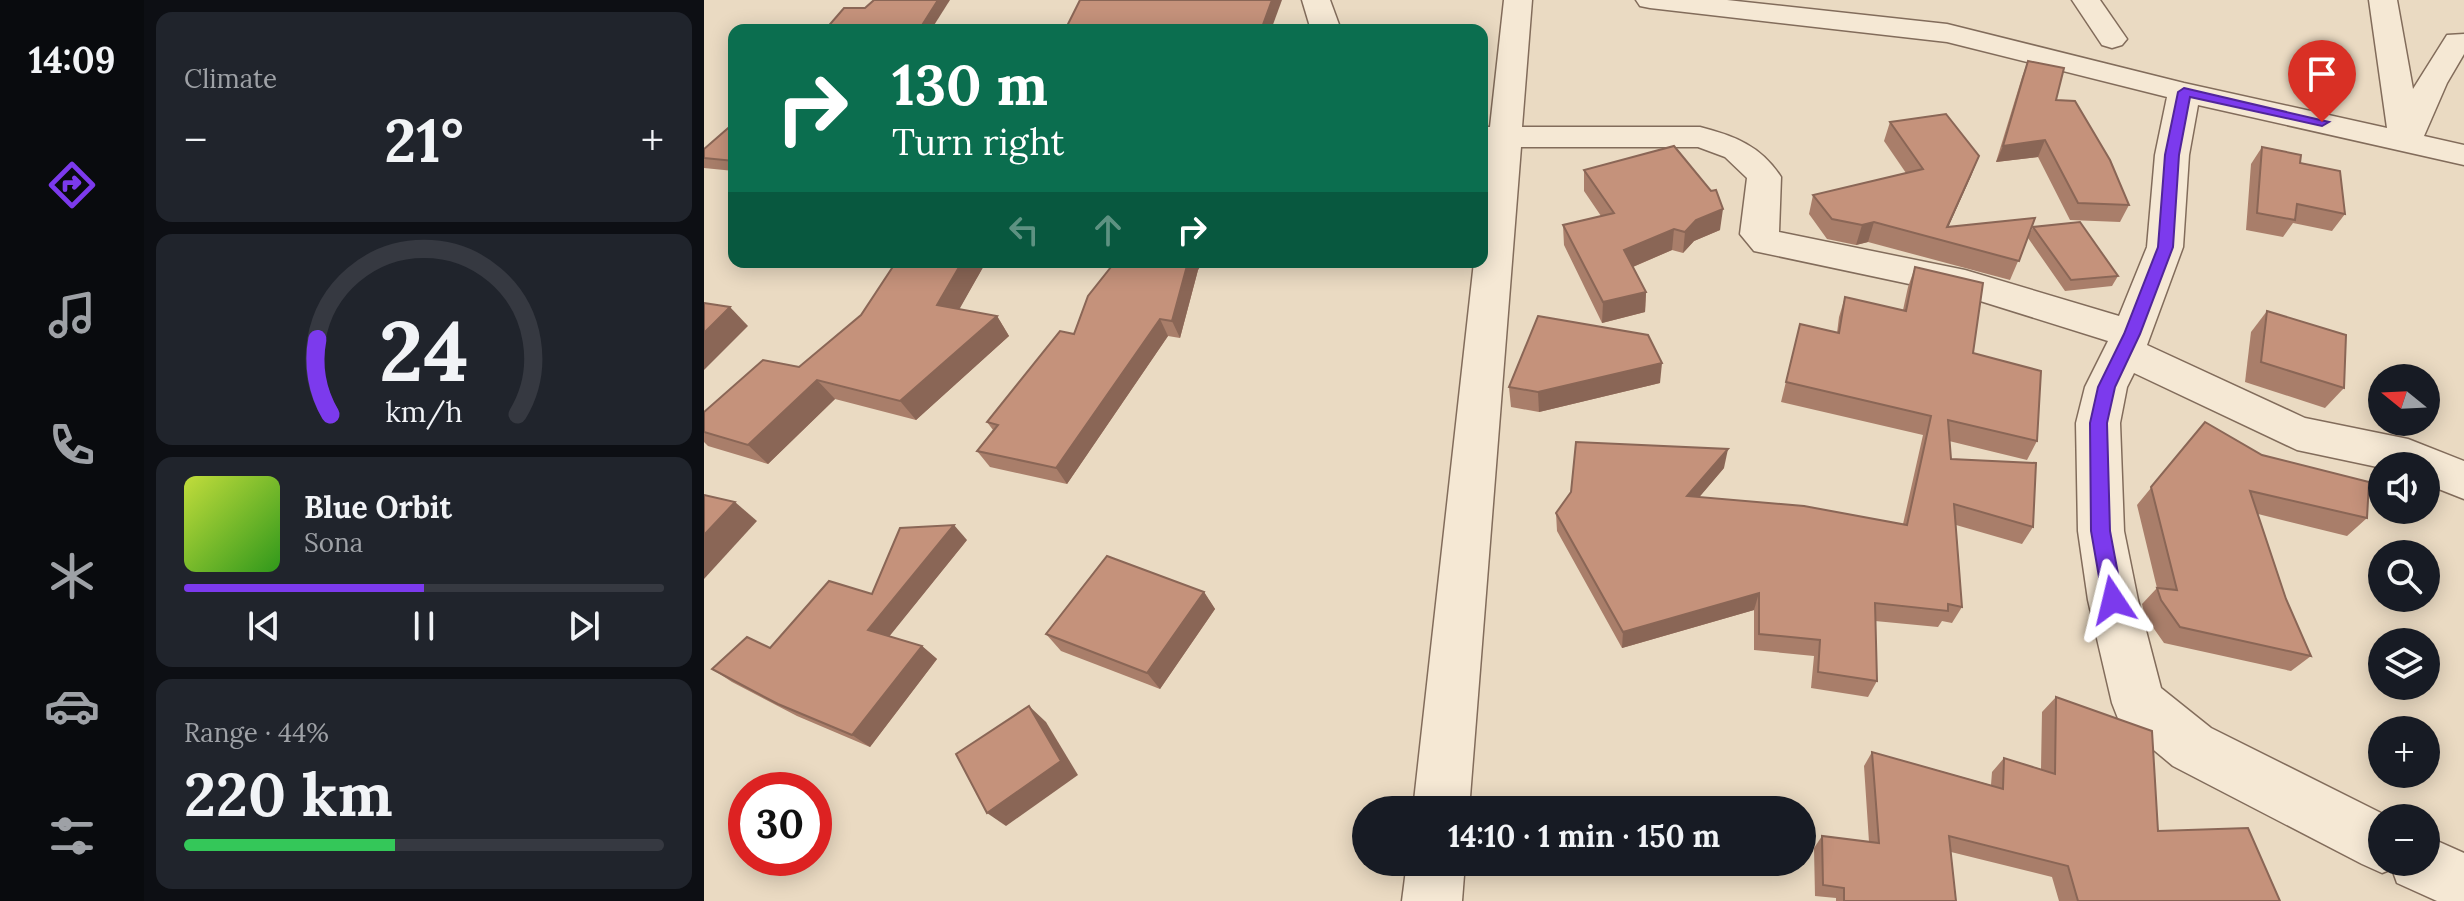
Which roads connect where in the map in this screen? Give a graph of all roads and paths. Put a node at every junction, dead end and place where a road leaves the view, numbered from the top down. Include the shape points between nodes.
1 (1316, 0) edge
2 (1518, 0) edge
3 (1650, 0) edge
4 (2086, 0) edge
5 (2383, 0) edge
6 (1324, 24) edge
7 (2112, 39) dead end
8 (2457, 41) dead end
9 (2184, 92) junction
10 (1493, 138) edge
11 (2405, 141) junction
12 (2464, 155) edge
13 (1488, 203) edge
14 (1483, 268) edge
15 (2128, 342) junction
16 (2464, 481) edge
17 (1442, 796) edge
18 (2368, 837) edge
19 (2440, 872) edge
20 (1435, 876) edge
21 (2464, 883) edge
22 (1432, 901) edge

1 - 6 street
2 - 10 street
3 - 9 street via 1947,33
4 - 7 street
5 - 11 street
8 - 11 street
9 - 11 street
9 - 15 street via 2172,155 2165,247
10 - 13 street
10 - 15 street via 1700,137 1721,143 1748,155 1764,177 1758,234 1767,242 1965,283
11 - 12 street
14 - 17 street
15 - 16 street via 2297,433 2408,456
15 - 18 street via 2106,387 2098,423 2101,531 2138,703 2192,747
19 - 21 street
20 - 22 street

